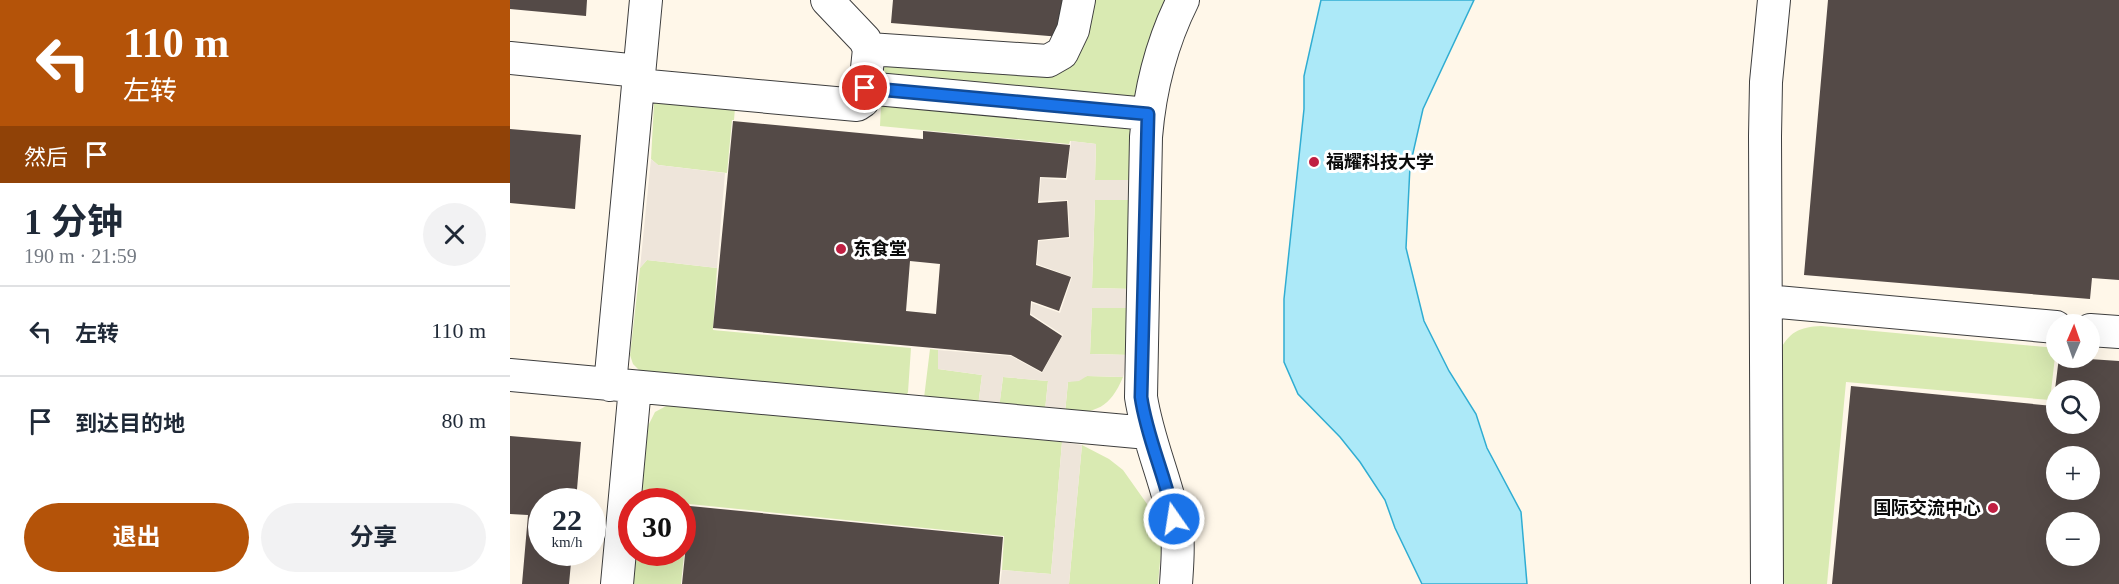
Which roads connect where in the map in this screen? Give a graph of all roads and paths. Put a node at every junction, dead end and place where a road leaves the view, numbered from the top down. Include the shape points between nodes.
1 (646, 0) edge
2 (826, 0) edge
3 (1079, 0) edge
4 (1183, 0) edge
5 (1774, 0) edge
6 (869, 49) junction
7 (510, 58) edge
8 (639, 78) junction
9 (865, 88) junction
10 (1148, 114) junction
11 (1767, 301) junction
12 (2046, 326) edge
13 (2100, 331) edge
14 (2119, 332) edge
15 (510, 375) edge
16 (622, 386) junction
17 (1148, 433) junction
18 (618, 584) edge
19 (1176, 584) edge
20 (1767, 584) edge

1 - 8 street
2 - 6 street via 866,40
3 - 6 street via 1073,30 1062,53 1048,61
4 - 10 street via 1166,37
5 - 11 street via 1766,82
6 - 9 street
7 - 8 street
8 - 9 street via 857,105 863,101
8 - 16 street
9 - 10 street
10 - 17 street via 1141,397
11 - 12 street
11 - 20 street
13 - 14 street
15 - 16 street
16 - 17 street
16 - 18 street
17 - 19 street via 1178,535

